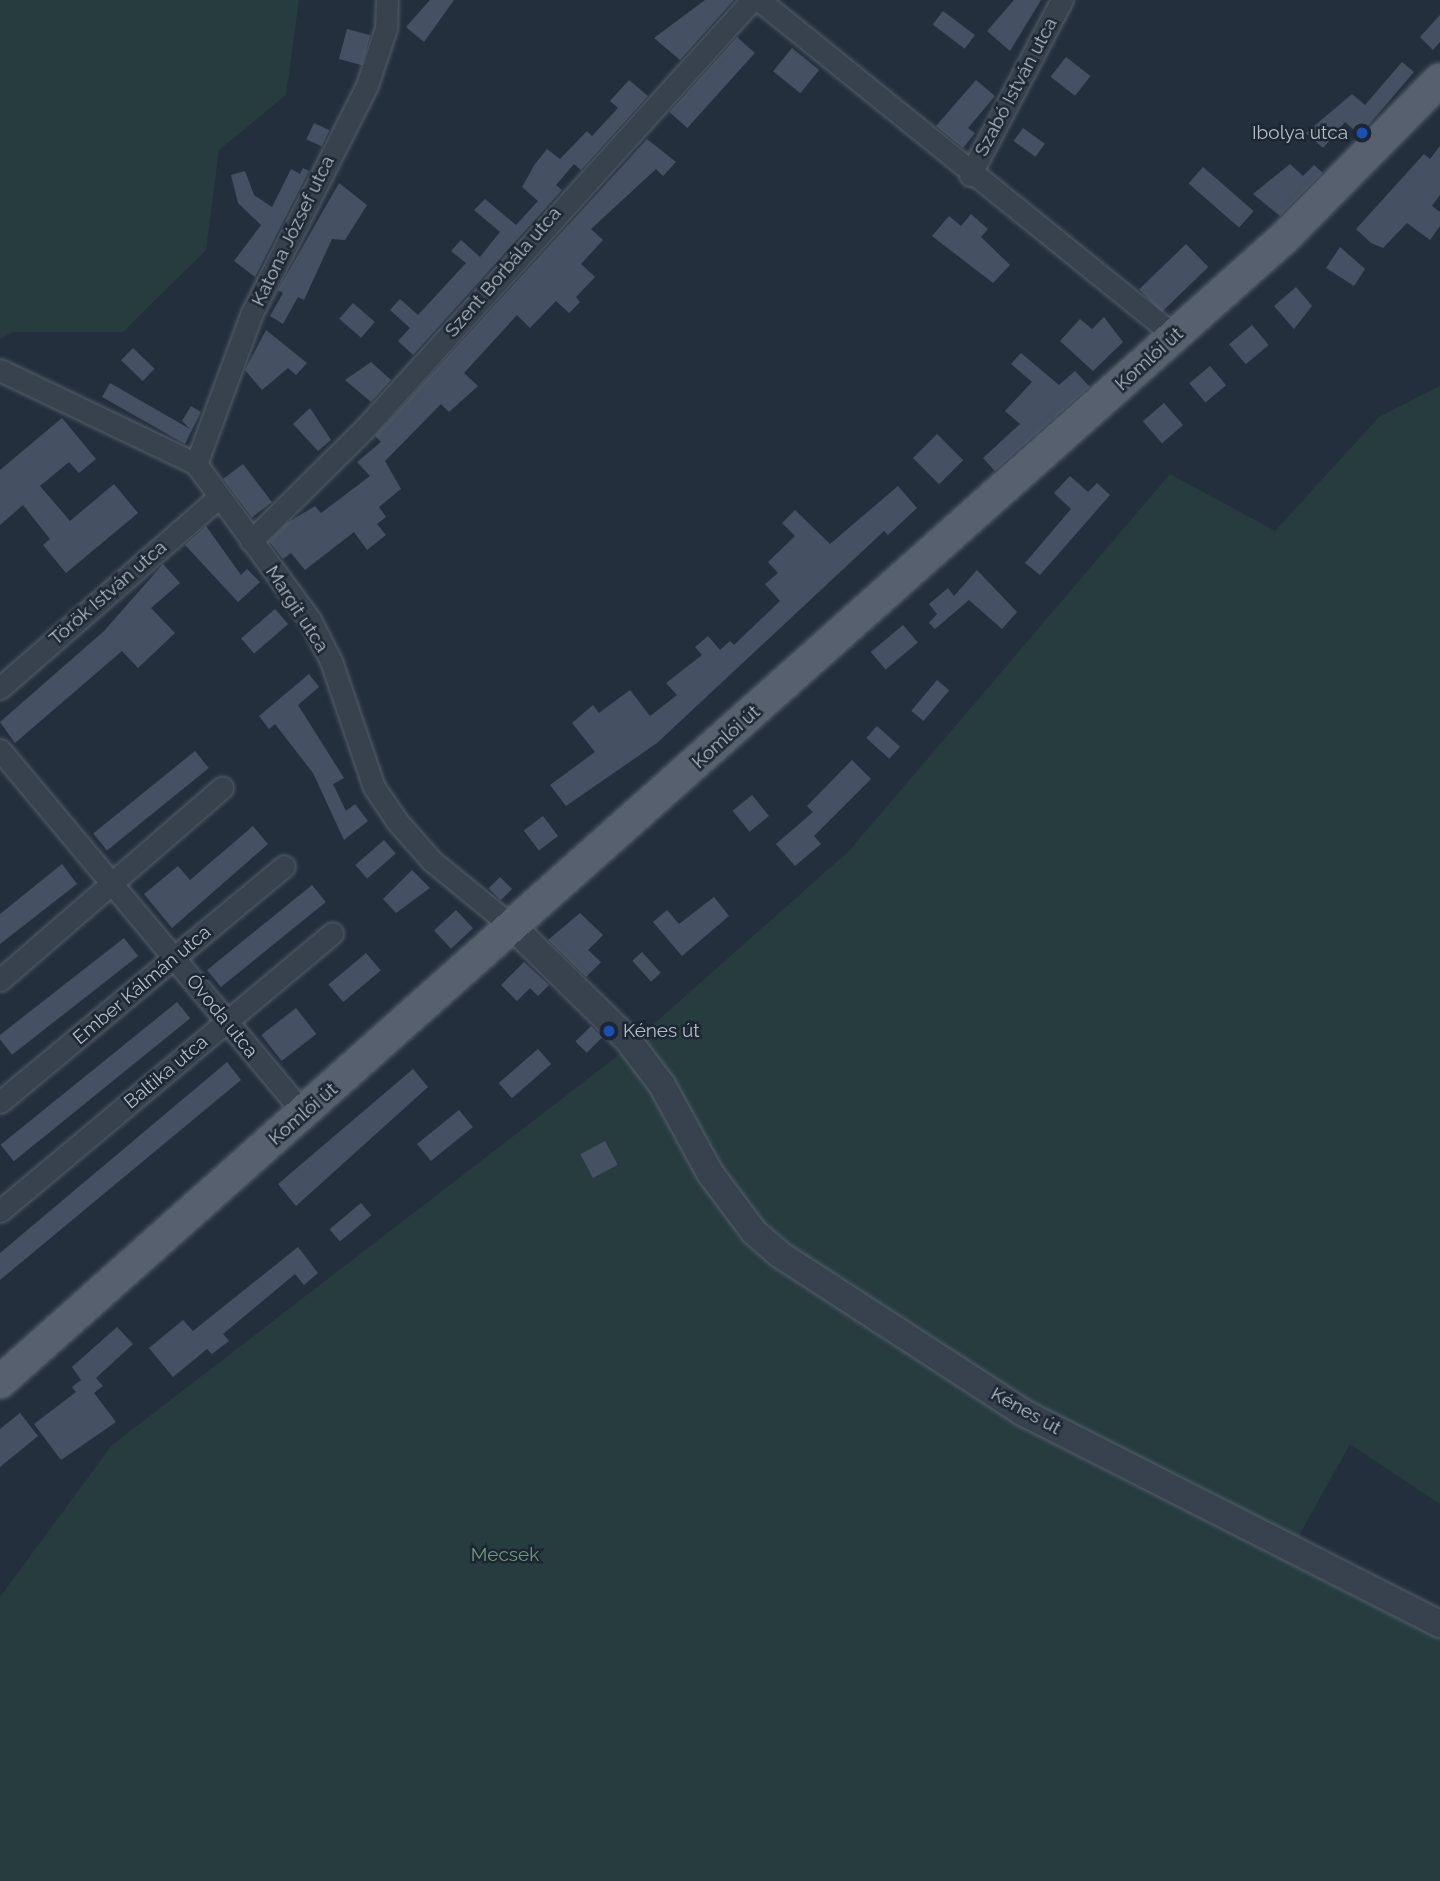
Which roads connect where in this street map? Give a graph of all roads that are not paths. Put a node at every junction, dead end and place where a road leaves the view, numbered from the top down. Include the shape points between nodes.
1 (387, 0) edge
2 (752, 0) edge
3 (759, 0) edge
4 (1062, 0) edge
5 (1440, 80) edge
6 (970, 175) junction
7 (1175, 336) junction
8 (0, 370) edge
9 (196, 464) junction
10 (217, 499) junction
11 (251, 541) junction
12 (0, 688) edge
13 (0, 750) edge
14 (222, 788) dead end
15 (284, 866) dead end
16 (113, 885) junction
17 (513, 927) junction
18 (332, 933) dead end
19 (175, 958) junction
20 (0, 979) edge
21 (226, 1022) junction
22 (0, 1102) edge
23 (304, 1113) junction
24 (0, 1211) edge
25 (0, 1382) edge
26 (1440, 1624) edge

1 - 9 street, Katona József utca via 386,28 367,85 252,313
2 - 11 street, Szent Borbála utca via 366,428
3 - 6 street
4 - 6 street, Szabó István utca
5 - 7 main road, Komlói út via 1340,186
6 - 7 street
7 - 17 main road, Komlói út
8 - 9 street
9 - 10 street, Margit utca
10 - 11 street, Margit utca
10 - 12 street, Török István utca
11 - 17 street, Margit utca via 331,661 374,788 432,861
13 - 16 street, Óvoda utca
14 - 16 street
15 - 19 street, Ember Kálmán utca
16 - 19 street, Óvoda utca
16 - 20 street
17 - 23 main road, Komlói út
17 - 26 street, Kénes út via 628,1040 662,1085 710,1172 754,1232 779,1255 1022,1412
18 - 21 street, Baltika utca
19 - 21 street, Óvoda utca
19 - 22 street, Ember Kálmán utca
21 - 23 street, Óvoda utca
21 - 24 street, Baltika utca
23 - 25 main road, Komlói út

